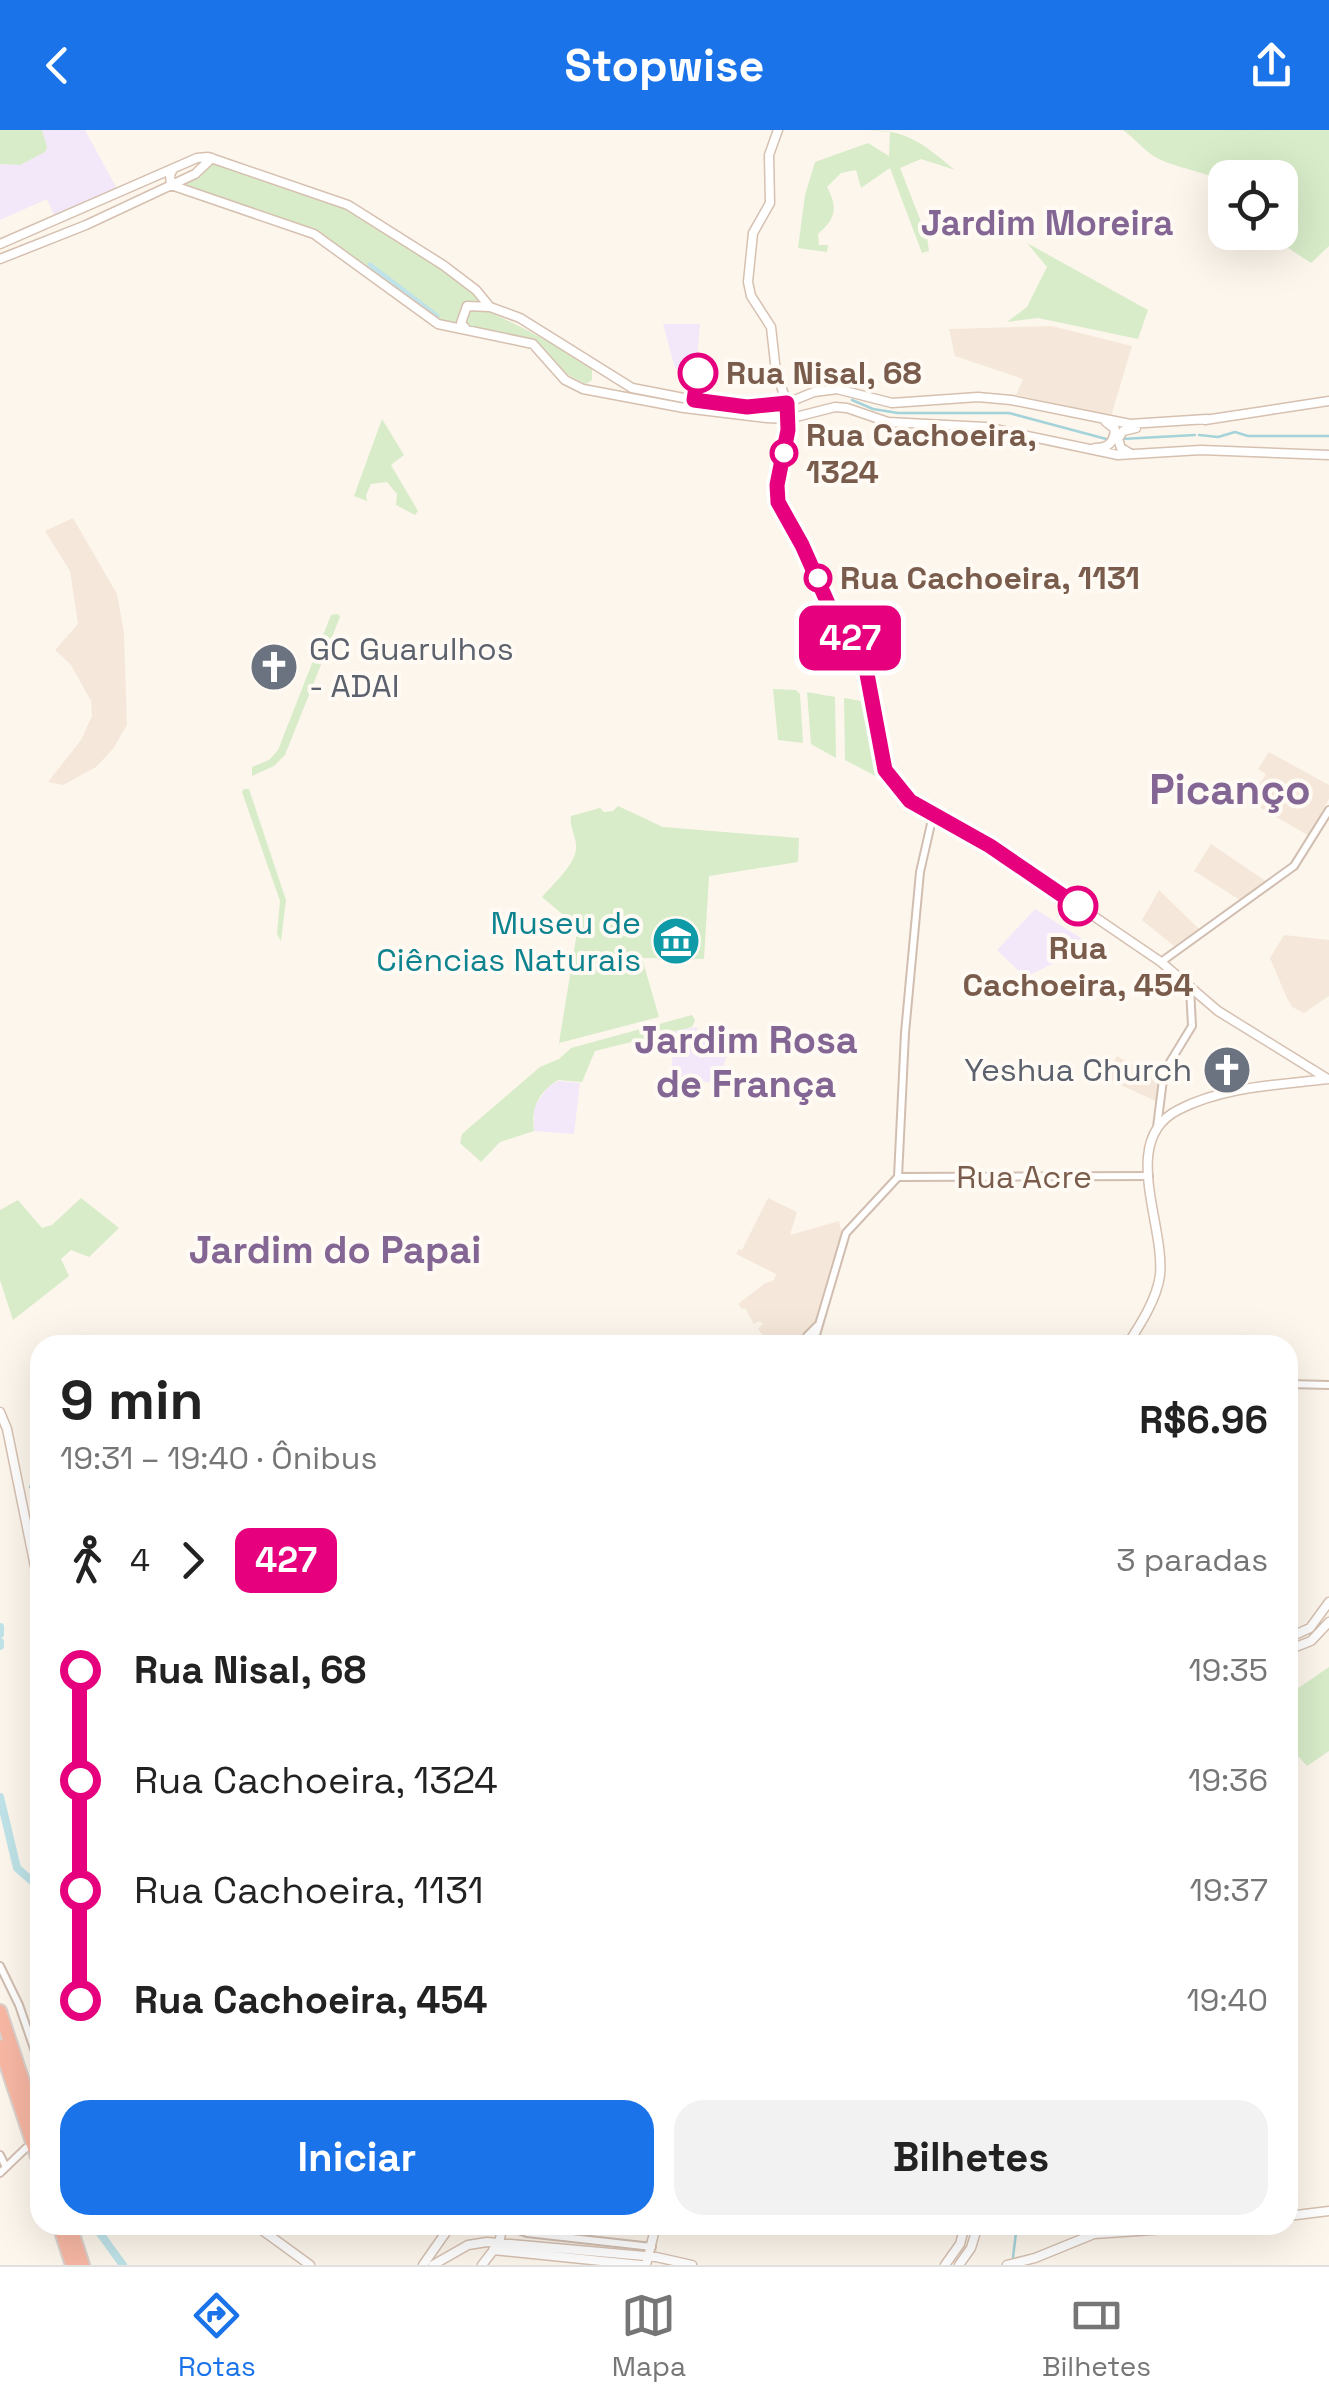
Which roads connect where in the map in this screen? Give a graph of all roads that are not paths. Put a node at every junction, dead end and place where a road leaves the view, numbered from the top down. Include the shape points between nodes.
1 (778, 130) edge
2 (197, 158) junction
3 (212, 158) junction
4 (174, 168) junction
5 (202, 169) junction
6 (171, 185) junction
7 (126, 191) junction
8 (132, 203) junction
9 (0, 244) edge
10 (0, 259) edge
11 (490, 306) junction
12 (474, 333) junction
13 (596, 367) junction
14 (583, 389) junction
15 (826, 390) junction
16 (1329, 401) edge
17 (840, 402) junction
18 (787, 403) junction
19 (767, 418) junction
20 (788, 419) junction
21 (1098, 419) junction
22 (1207, 420) junction
23 (978, 426) junction
24 (788, 430) junction
25 (984, 436) dead end
26 (1080, 448) junction
27 (1131, 454) junction
28 (1329, 455) edge
29 (1329, 810) edge
30 (934, 813) junction
31 (1161, 962) junction
32 (1190, 988) junction
33 (1301, 1062) junction
34 (1329, 1079) edge
35 (1312, 1081) junction
36 (1160, 1100) junction
37 (1167, 1117) junction
38 (1157, 1127) junction
39 (1149, 1176) junction
40 (898, 1178) junction
41 (824, 1311) junction
42 (808, 1335) edge
43 (817, 1335) edge
44 (1132, 1335) edge
45 (1298, 1384) edge
46 (1329, 1384) edge
47 (0, 1412) edge
48 (30, 1540) edge
49 (1329, 1602) edge
50 (1329, 1622) edge
51 (1298, 1633) edge
52 (1298, 1646) edge
53 (0, 1966) edge
54 (0, 2011) edge
55 (30, 2037) edge
56 (0, 2046) edge
57 (30, 2103) edge
58 (30, 2136) edge
59 (26, 2148) dead end
60 (0, 2155) edge
61 (3, 2170) edge
62 (1329, 2211) edge
63 (1298, 2215) edge
64 (62, 2235) edge
65 (73, 2235) edge
66 (269, 2235) edge
67 (444, 2235) edge
68 (500, 2235) edge
69 (509, 2235) edge
70 (532, 2235) edge
71 (962, 2235) edge
72 (975, 2235) edge
73 (1116, 2235) edge
74 (514, 2244) junction
75 (468, 2245) junction
76 (496, 2246) junction
77 (971, 2248) junction
78 (647, 2258) edge
79 (1035, 2258) junction
80 (483, 2264) edge
81 (72, 2265) edge
82 (83, 2265) edge
83 (310, 2265) edge
84 (422, 2265) edge
85 (433, 2265) edge
86 (692, 2265) edge
87 (945, 2265) edge
88 (959, 2265) edge
89 (969, 2265) edge
90 (1007, 2265) edge
91 (1025, 2265) edge

1 - 18 main road via 769,154 770,203 753,233 748,282 771,327
2 - 3 main road
2 - 4 main road
2 - 5 main road
3 - 5 main road
3 - 11 main road via 348,205 443,265
4 - 6 main road
4 - 7 main road
5 - 6 main road
6 - 8 main road
6 - 12 main road via 314,234 438,324
7 - 8 main road via 124,202
7 - 9 main road
8 - 10 main road
11 - 12 main road via 464,310 462,326
11 - 13 main road
12 - 14 main road via 527,342
13 - 14 main road via 597,380
13 - 18 main road via 643,391 735,406
14 - 19 main road
15 - 17 main road
15 - 18 main road
15 - 20 main road via 794,406
15 - 21 main road via 892,403 1030,402
16 - 22 main road
17 - 20 main road
17 - 23 main road via 888,422
18 - 20 main road
19 - 20 main road
19 - 24 main road
20 - 24 main road
21 - 22 main road
21 - 26 main road via 1114,428 1113,442
22 - 27 main road via 1125,429 1118,442
23 - 25 main road
23 - 26 main road
24 - 30 main road via 778,502 830,608 864,658 885,770 910,801
26 - 27 main road
27 - 28 main road
29 - 31 street via 1294,866
30 - 31 main road
30 - 40 street via 920,872 904,1033
31 - 32 main road
32 - 33 main road
32 - 36 street via 1192,1026 1164,1072
33 - 34 main road
33 - 35 main road
34 - 35 main road
35 - 37 main road via 1231,1092
36 - 37 street
36 - 38 street
37 - 38 main road
38 - 39 main road via 1148,1146
39 - 40 street, Rua Acre
39 - 44 main road via 1160,1271
40 - 41 street via 846,1233
41 - 42 street
41 - 43 street
45 - 46 street
47 - 48 main road
49 - 51 main road
50 - 52 main road
53 - 55 street
54 - 57 highway
56 - 58 highway
59 - 61 street
60 - 61 street
62 - 63 main road
64 - 81 highway
65 - 82 highway
66 - 83 main road
67 - 84 main road
68 - 76 main road
69 - 74 main road
70 - 78 street
71 - 87 main road
72 - 77 main road
73 - 79 main road
74 - 76 main road
74 - 78 main road
75 - 76 main road
75 - 80 main road via 481,2251
75 - 85 main road
76 - 78 main road
76 - 80 main road
77 - 88 main road
77 - 89 main road
78 - 86 main road
79 - 90 main road
79 - 91 main road

